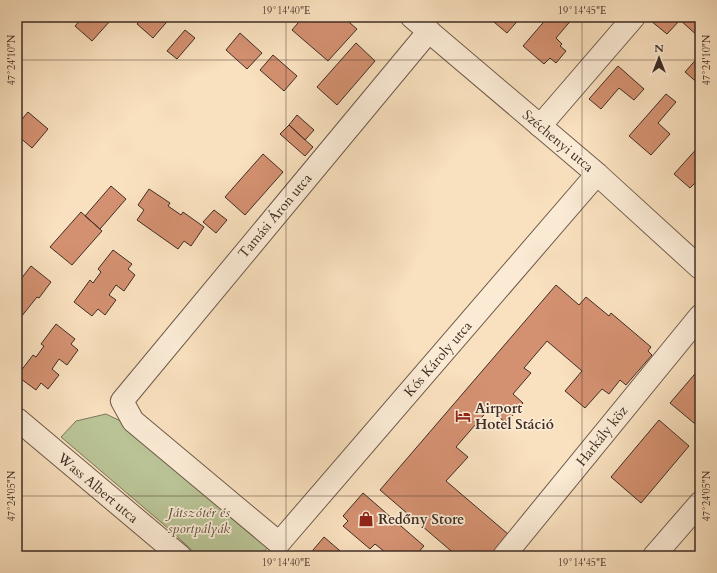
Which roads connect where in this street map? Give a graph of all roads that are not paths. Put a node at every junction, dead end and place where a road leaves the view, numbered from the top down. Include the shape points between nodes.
1 (412, 17) edge
2 (634, 17) edge
3 (429, 31) junction
4 (540, 126) junction
5 (597, 174) junction
6 (700, 268) edge
7 (700, 316) edge
8 (17, 419) edge
9 (700, 503) edge
10 (279, 543) joint
11 (180, 556) edge
12 (504, 556) edge
13 (654, 556) edge

1 - 3 street, Széchenyi utca
2 - 4 street
3 - 4 street, Széchenyi utca
3 - 10 street, Tamási Áron utca via 122,401 133,421
4 - 5 street, Széchenyi utca
5 - 6 street, Széchenyi utca
5 - 10 street, Kós Károly utca
7 - 12 street, Harkály köz
8 - 11 street, Wass Albert utca
9 - 13 street

